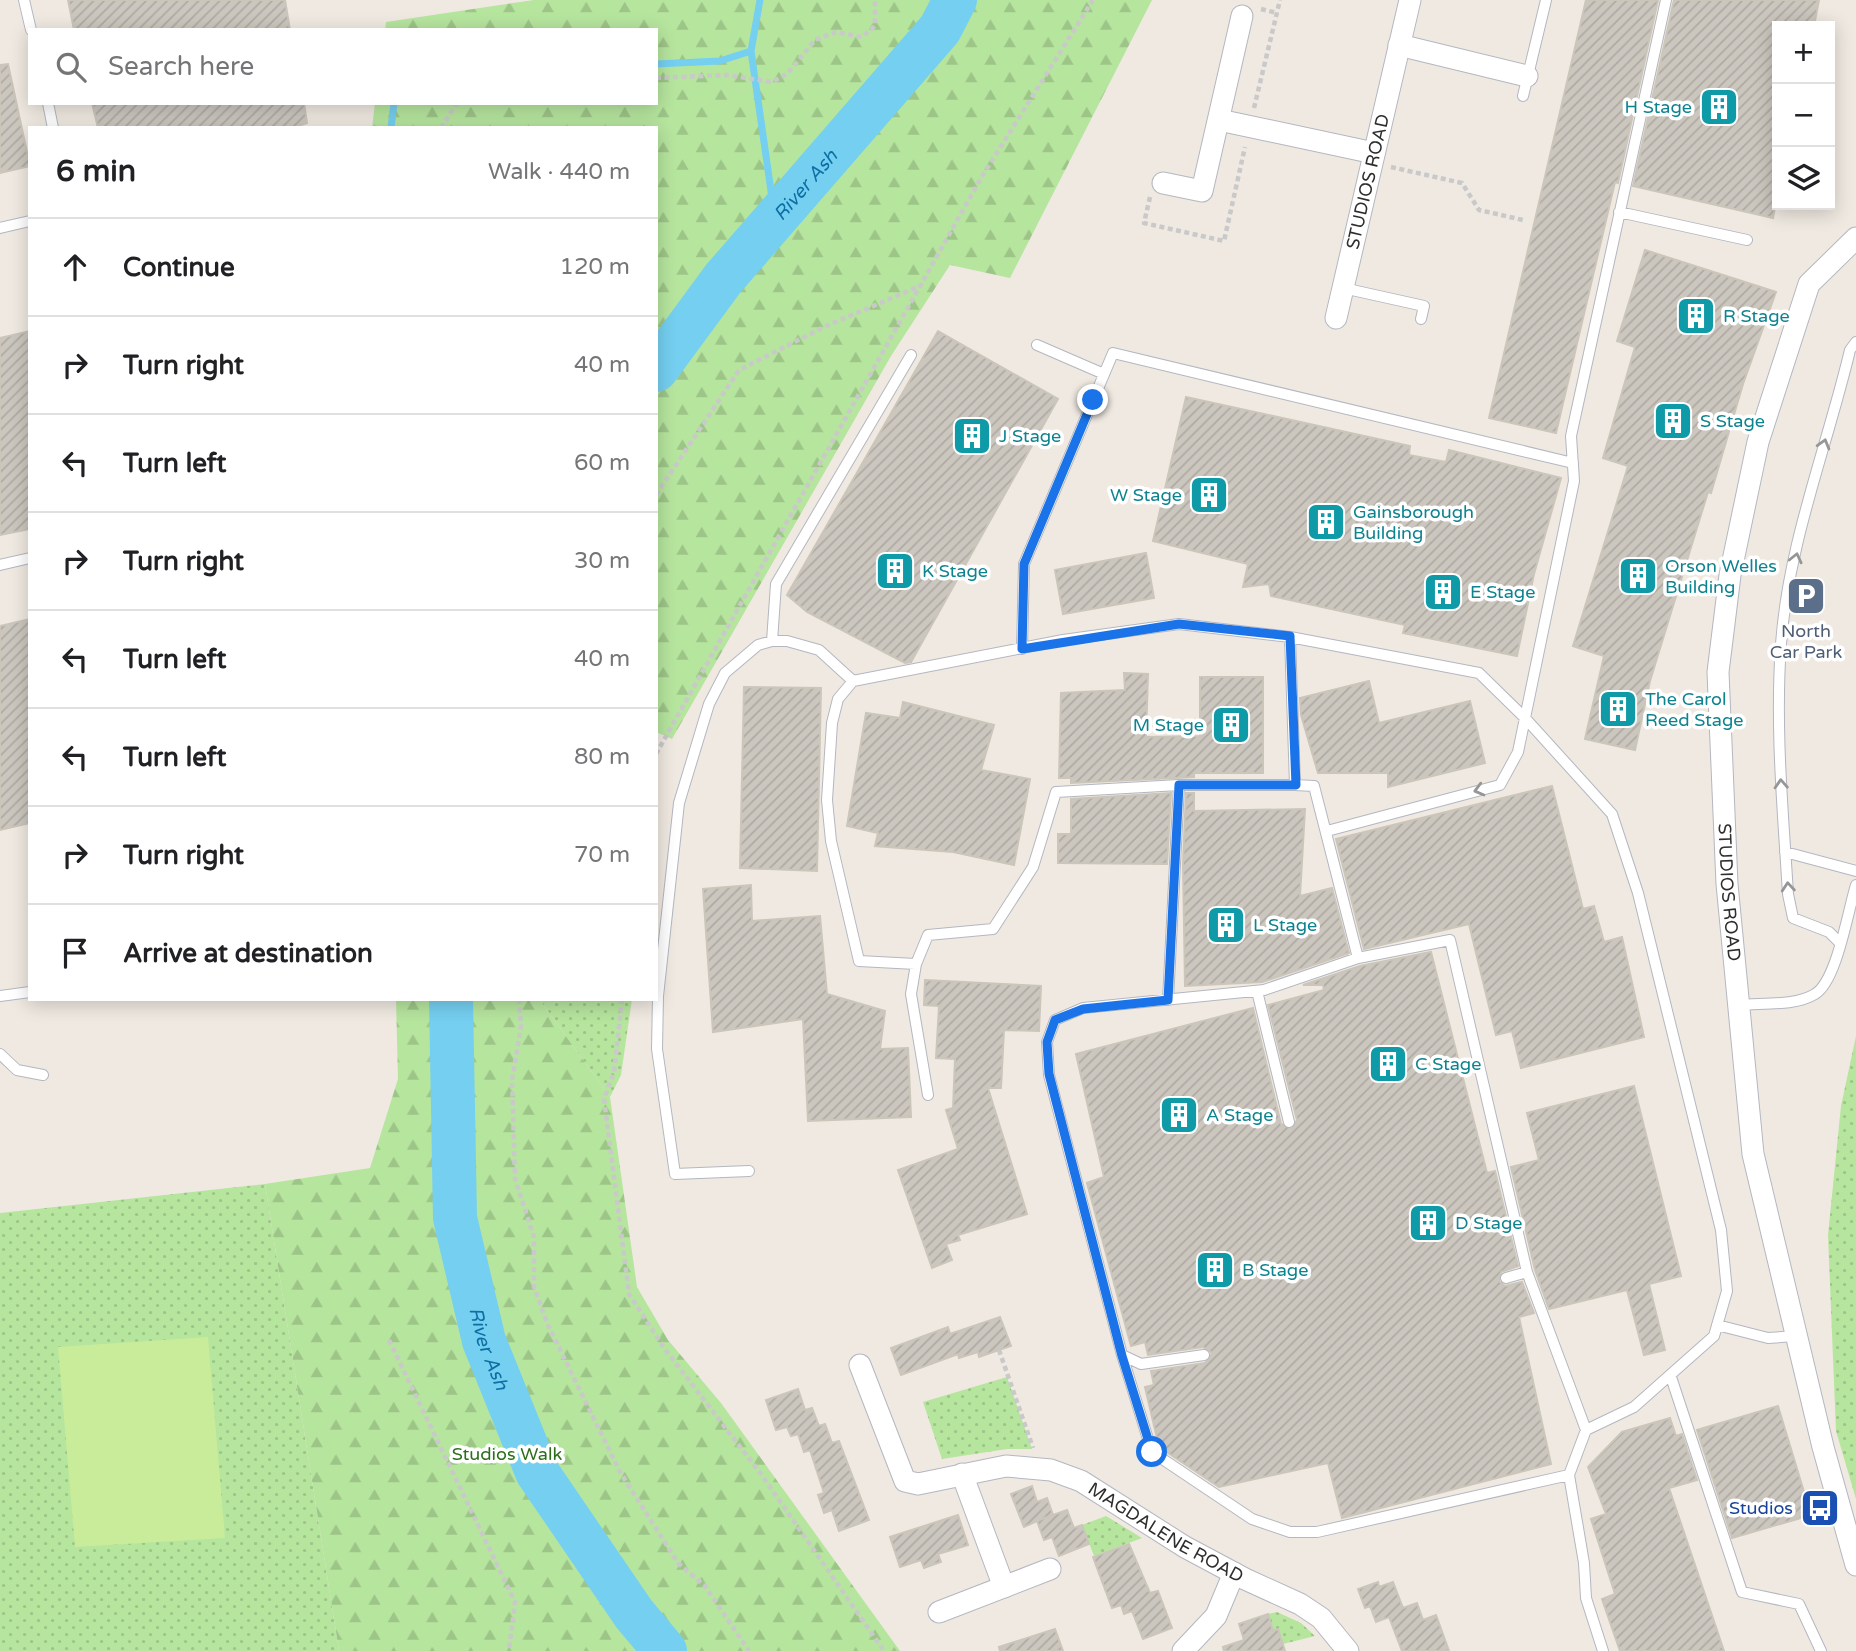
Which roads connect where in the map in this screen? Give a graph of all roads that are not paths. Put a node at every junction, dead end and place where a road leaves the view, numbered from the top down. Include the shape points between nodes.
1 (24, 0) edge
2 (1410, 0) edge
3 (1546, 0) edge
4 (1665, 0) edge
5 (1242, 16) dead end
6 (31, 28) edge
7 (1399, 45) junction
8 (1525, 86) joint
9 (48, 105) edge
10 (1219, 120) junction
11 (53, 126) edge
12 (1373, 158) junction
13 (1163, 183) dead end
14 (1619, 212) junction
15 (28, 221) edge
16 (0, 228) edge
17 (1856, 239) edge
18 (1748, 240) dead end
19 (1343, 288) junction
20 (1336, 318) dead end
21 (1421, 319) dead end
22 (1856, 342) edge
23 (1037, 345) dead end
24 (911, 355) dead end
25 (1104, 374) junction
26 (1573, 463) junction
27 (28, 558) edge
28 (0, 565) edge
29 (1290, 636) junction
30 (772, 641) junction
31 (1022, 649) junction
32 (853, 681) junction
33 (1526, 719) junction
34 (1179, 785) junction
35 (1296, 785) junction
36 (1327, 831) junction
37 (1785, 852) junction
38 (1856, 871) edge
39 (1856, 885) edge
40 (1839, 942) junction
41 (1358, 958) junction
42 (916, 964) junction
43 (1257, 991) junction
44 (28, 992) edge
45 (0, 996) edge
46 (1168, 1000) junction
47 (1740, 1004) junction
48 (0, 1054) edge
49 (43, 1075) dead end
50 (928, 1095) dead end
51 (1289, 1122) dead end
52 (749, 1171) dead end
53 (1527, 1272) junction
54 (1506, 1278) dead end
55 (1717, 1325) junction
56 (1796, 1336) junction
57 (1204, 1354) dead end
58 (1122, 1356) junction
59 (860, 1365) dead end
60 (1671, 1377) junction
61 (1586, 1430) junction
62 (962, 1474) junction
63 (1569, 1475) junction
64 (1856, 1565) edge
65 (1050, 1569) dead end
66 (1234, 1573) junction
67 (1004, 1587) junction
68 (939, 1612) dead end
69 (1183, 1651) edge
70 (1348, 1651) edge
71 (1603, 1651) edge
72 (1821, 1651) edge

1 - 6 lane
2 - 7 street, STUDIOS ROAD
3 - 8 lane
4 - 14 lane
5 - 10 street
7 - 8 street
7 - 12 street, STUDIOS ROAD
9 - 11 lane
10 - 12 street
10 - 13 street via 1202,191
12 - 19 street, STUDIOS ROAD
14 - 18 lane
14 - 26 lane via 1571,436
15 - 16 lane
17 - 47 street, STUDIOS ROAD via 1809,284 1758,442 1731,575 1718,673 1727,884
19 - 20 street, STUDIOS ROAD
19 - 21 lane via 1424,306
37 -> 22 lane via 1779,733 1781,643 1822,447
23 - 25 lane
24 - 30 lane via 776,584
25 - 26 lane via 1113,353
25 - 31 lane via 1024,564
26 - 33 lane via 1574,481
27 - 28 lane
29 - 31 lane via 1179,624
29 - 33 lane via 1479,673
29 - 35 lane
30 - 32 lane via 820,650
30 - 52 lane via 758,645 725,673 709,704 679,803 659,996 657,1049 675,1174
31 - 32 lane
32 - 42 lane via 838,699 832,723 827,800 838,873 859,961
33 -> 36 lane via 1518,752 1500,785
33 - 55 lane via 1612,814 1638,893 1721,1230 1727,1291
34 - 35 lane
34 - 42 lane via 1056,792 1033,867 993,929 928,935
34 - 46 lane
35 - 36 lane via 1314,786
36 - 41 lane
37 - 38 lane
40 -> 37 lane via 1829,932 1793,918
39 - 40 lane
40 - 47 lane via 1827,981 1815,994 1798,1000
41 - 43 lane
41 - 53 lane via 1450,940
42 - 50 lane via 911,994
43 - 46 lane
43 - 51 lane
44 - 45 lane
46 - 58 lane via 1083,1009 1055,1020 1047,1042 1049,1074
47 - 56 street, STUDIOS ROAD via 1752,1154
48 - 49 lane via 17,1070
53 - 54 lane
53 - 61 lane
55 - 56 lane via 1768,1338
55 - 60 lane via 1714,1336
56 - 64 street, STUDIOS ROAD
57 - 58 lane via 1141,1364
58 - 63 lane via 1152,1452 1252,1519 1290,1532 1317,1532
59 - 62 street, MAGDALENE ROAD via 900,1476 918,1484
60 - 61 lane via 1634,1407
60 - 72 lane via 1742,1592 1799,1604
61 - 63 lane
62 - 66 street, MAGDALENE ROAD via 1006,1466 1041,1468 1081,1481
62 - 67 street
63 - 71 lane via 1586,1598
65 - 67 street
66 - 69 street via 1216,1616
66 - 70 street, MAGDALENE ROAD via 1321,1618
67 - 68 street

